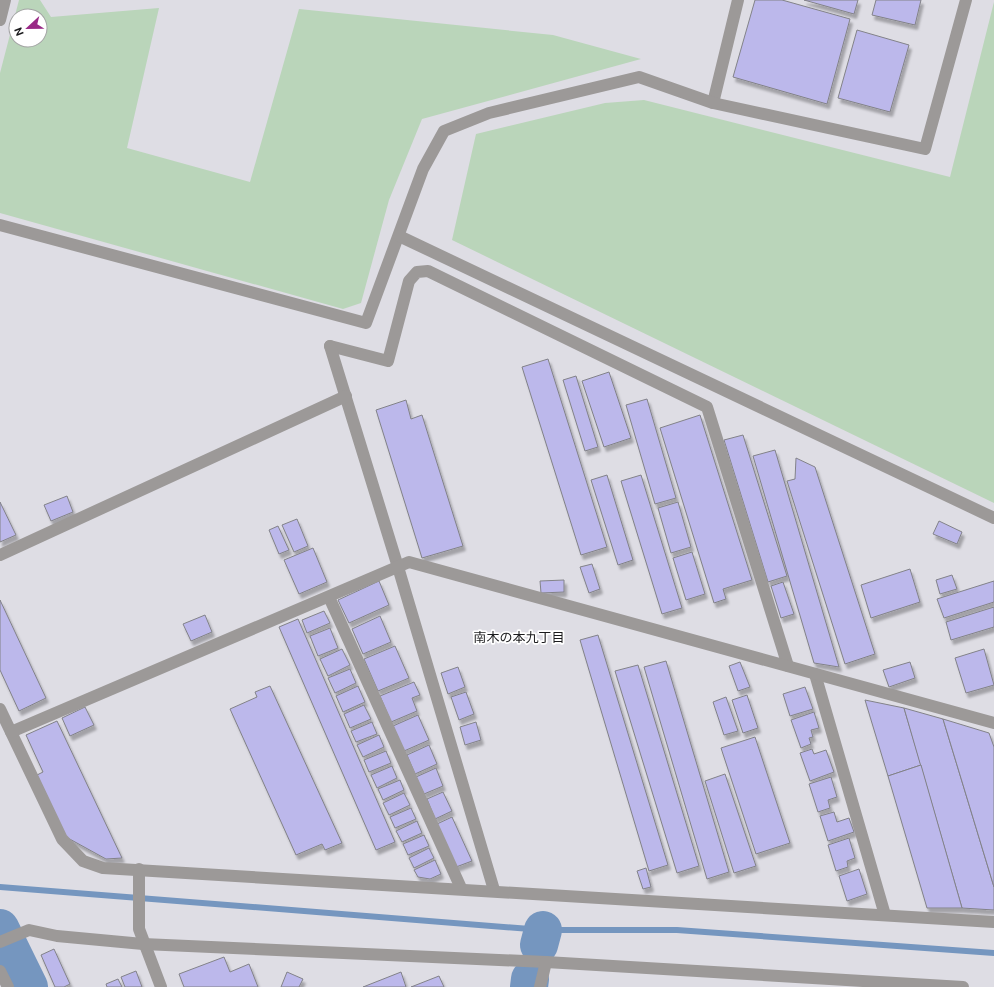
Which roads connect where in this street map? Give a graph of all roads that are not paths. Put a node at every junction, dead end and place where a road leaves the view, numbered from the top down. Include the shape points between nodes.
1 (5, 0) edge
2 (738, 0) edge
3 (966, 0) edge
4 (0, 20) edge
5 (713, 103) junction
6 (0, 225) edge
7 (399, 236) junction
8 (346, 396) junction
9 (994, 518) edge
10 (0, 556) edge
11 (398, 567) junction
12 (329, 596) junction
13 (788, 666) junction
14 (816, 674) junction
15 (0, 709) edge
16 (994, 723) edge
17 (11, 732) junction
18 (139, 869) junction
19 (461, 888) junction
20 (494, 890) junction
21 (885, 915) junction
22 (994, 922) edge
23 (0, 942) edge
24 (143, 944) junction
25 (546, 962) junction
26 (0, 971) edge
27 (768, 981) edge
28 (820, 983) edge
29 (8, 987) edge
30 (161, 987) edge
31 (540, 987) edge
32 (963, 987) edge

1 - 4 street
2 - 5 street
3 - 5 street via 925,149
5 - 7 street via 639,77 489,113 444,131 423,169
6 - 7 street via 366,323
7 - 9 street
8 - 10 street
8 - 11 street
8 - 13 street via 330,346 388,361 409,280 417,272 428,271 707,407
11 - 12 street
11 - 13 street via 409,562
11 - 20 street
12 - 17 street
12 - 19 street
13 - 14 street
14 - 16 street
14 - 21 street
15 - 17 street
17 - 18 street via 62,839 89,863 103,868
18 - 19 street
18 - 24 street via 138,929
19 - 20 street
20 - 21 street
21 - 22 street
23 - 24 street via 29,930 57,936
24 - 25 street
24 - 30 street
25 - 27 street
25 - 31 street
26 - 29 street
27 - 28 street
28 - 32 street

